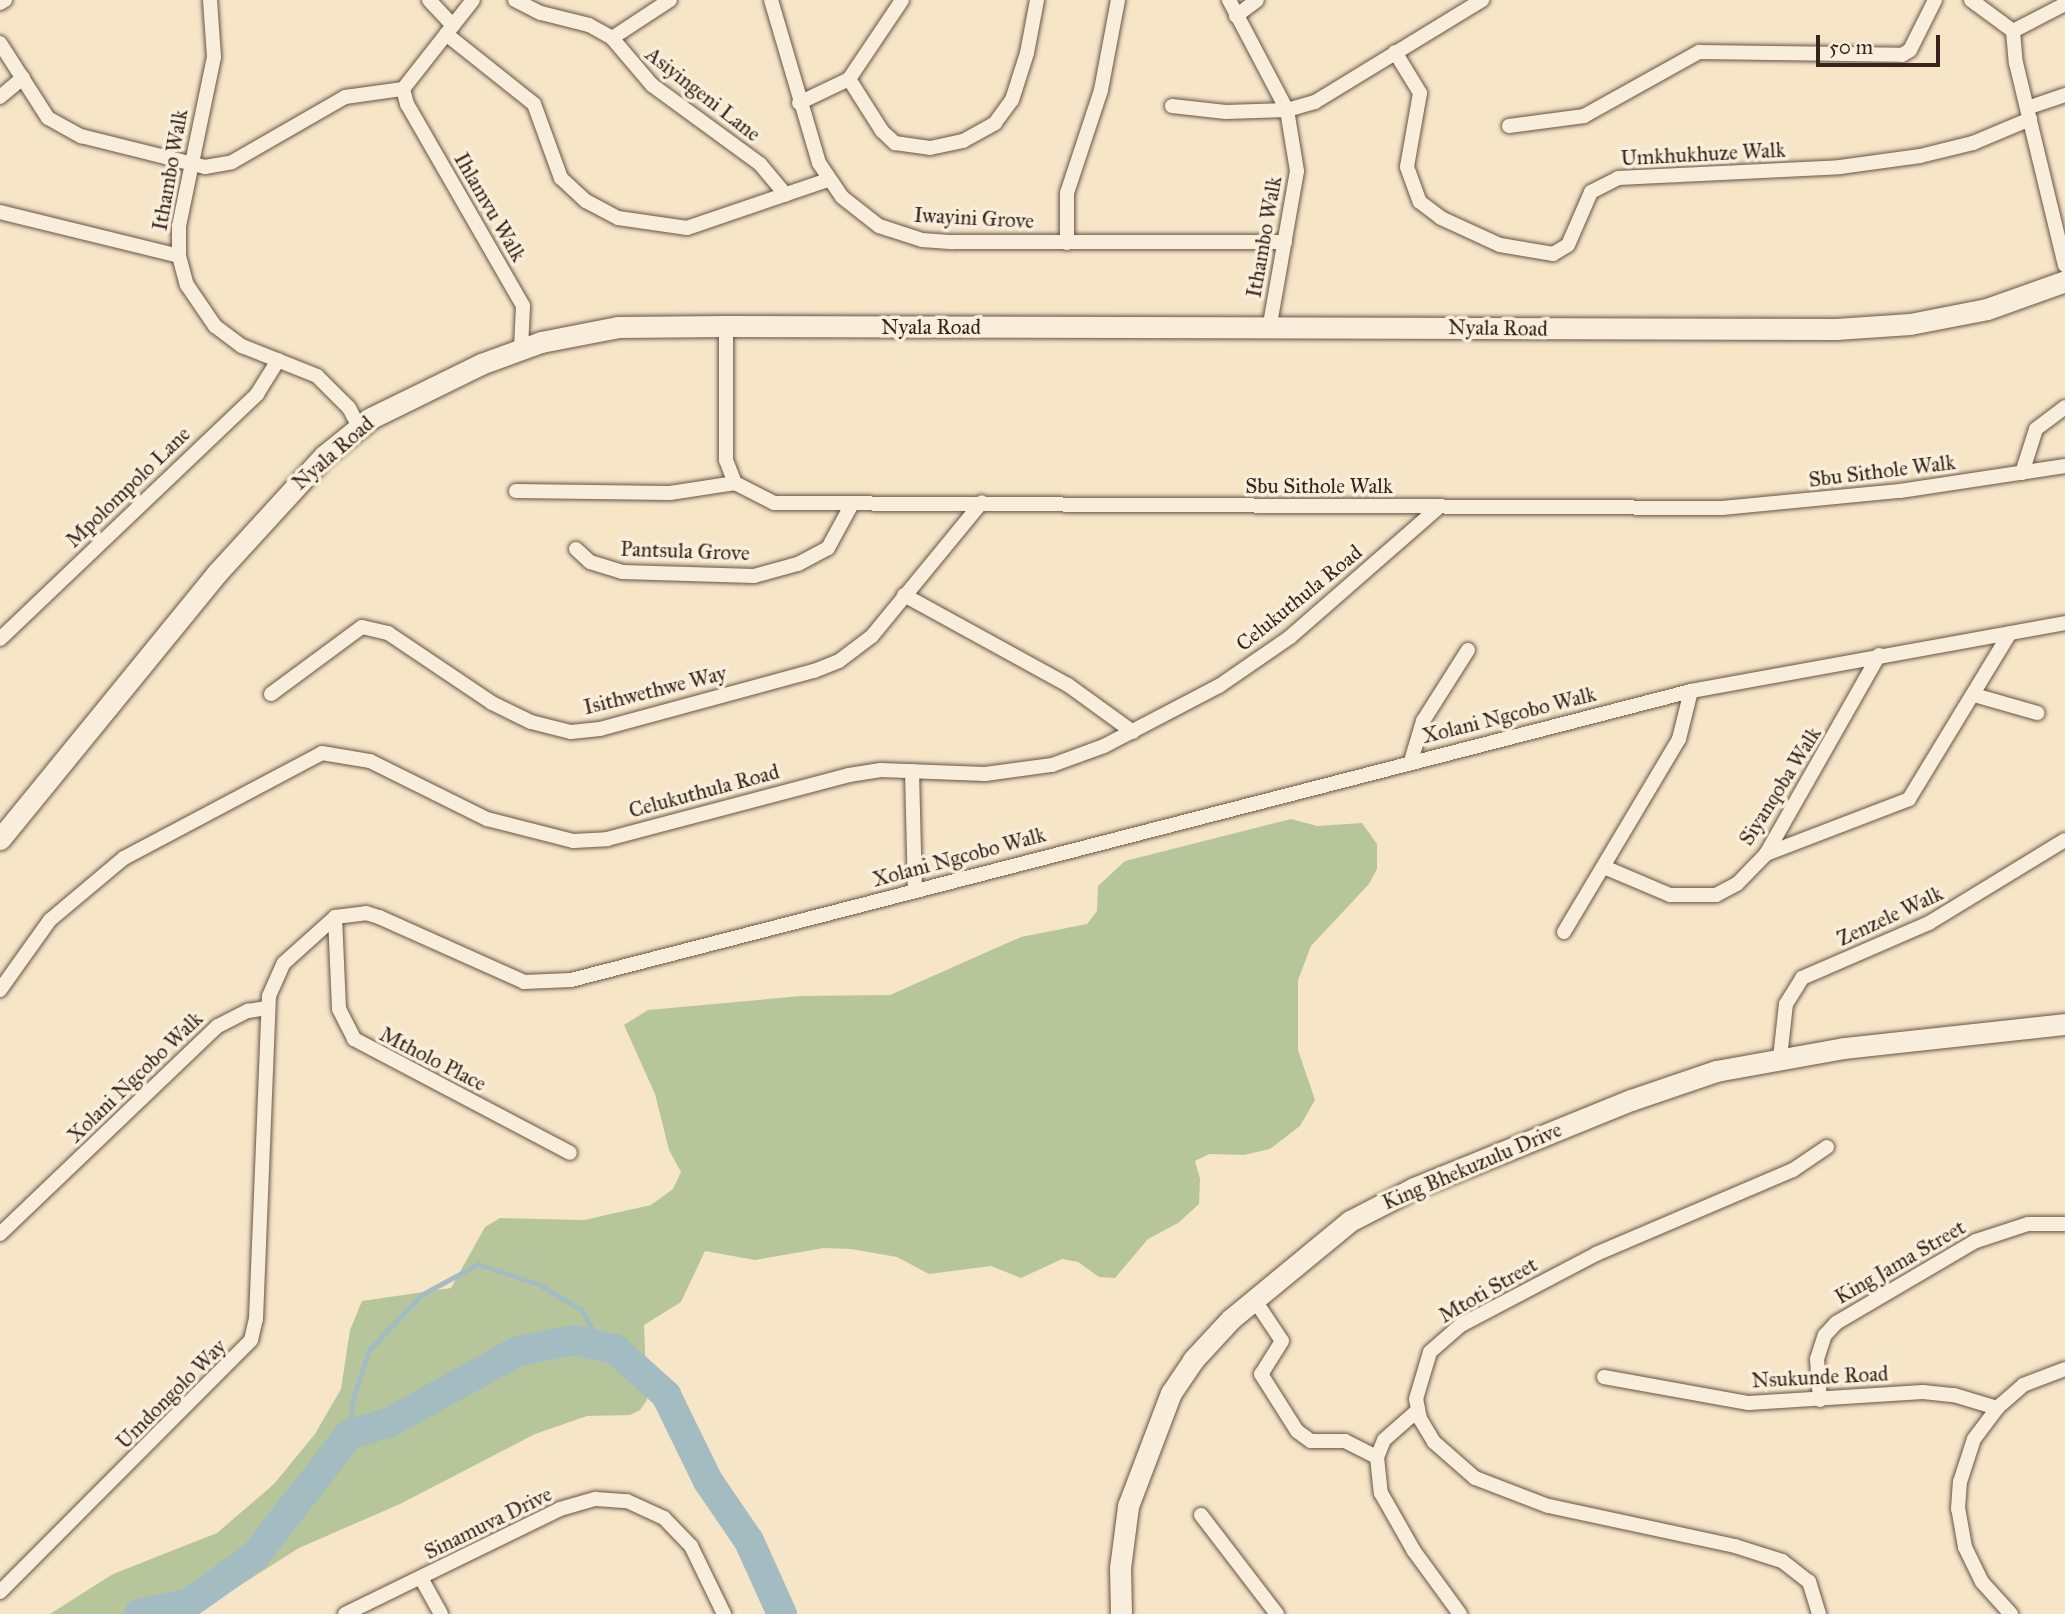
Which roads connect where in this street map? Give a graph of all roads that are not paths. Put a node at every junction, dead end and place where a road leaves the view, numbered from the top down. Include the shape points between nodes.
1 (5, 0) edge
2 (210, 0) edge
3 (429, 0) edge
4 (473, 0) edge
5 (515, 0) edge
6 (670, 0) edge
7 (771, 0) edge
8 (902, 0) edge
9 (1037, 0) edge
10 (1118, 0) edge
11 (1229, 0) edge
12 (1257, 0) edge
13 (1482, 0) edge
14 (1935, 0) edge
15 (1970, 0) edge
16 (0, 3) edge
17 (2065, 4) edge
18 (1236, 16) junction
19 (449, 30) junction
20 (2013, 31) junction
21 (612, 38) junction
22 (0, 43) edge
23 (1395, 52) junction
24 (23, 79) junction
25 (849, 79) junction
26 (403, 89) junction
27 (2065, 95) edge
28 (0, 97) edge
29 (799, 103) junction
30 (1172, 106) dead end
31 (1287, 110) junction
32 (2028, 113) junction
33 (1509, 126) dead end
34 (191, 165) junction
35 (828, 180) junction
36 (786, 195) junction
37 (0, 212) edge
38 (1285, 242) junction
39 (1067, 243) junction
40 (179, 256) junction
41 (2065, 265) edge
42 (2065, 281) edge
43 (726, 326) junction
44 (1269, 329) junction
45 (521, 348) junction
46 (278, 360) junction
47 (2065, 408) edge
48 (359, 427) junction
49 (2065, 466) edge
50 (2022, 473) junction
51 (735, 483) junction
52 (516, 491) dead end
53 (982, 502) junction
54 (852, 505) junction
55 (1438, 508) junction
56 (576, 549) dead end
57 (904, 595) junction
58 (2065, 623) edge
59 (2010, 634) junction
60 (0, 639) edge
61 (1468, 649) dead end
62 (1879, 655) junction
63 (1691, 691) junction
64 (271, 694) dead end
65 (1973, 695) junction
66 (2037, 713) dead end
67 (1133, 732) junction
68 (1411, 761) junction
69 (912, 771) junction
70 (0, 839) edge
71 (2065, 840) edge
72 (1766, 854) junction
73 (1604, 867) junction
74 (915, 890) junction
75 (335, 917) junction
76 (1564, 933) dead end
77 (0, 990) edge
78 (267, 1008) junction
79 (2065, 1024) edge
80 (1780, 1058) junction
81 (1828, 1147) dead end
82 (570, 1153) dead end
83 (2065, 1224) edge
84 (0, 1234) edge
85 (1254, 1299) junction
86 (2065, 1369) edge
87 (1604, 1377) dead end
88 (1820, 1400) junction
89 (1997, 1408) junction
90 (1418, 1410) junction
91 (1377, 1457) junction
92 (1201, 1515) dead end
93 (421, 1578) junction
94 (0, 1592) edge
95 (345, 1614) edge
96 (442, 1614) edge
97 (724, 1614) edge
98 (1121, 1614) edge
99 (1277, 1614) edge
100 (1460, 1614) edge
101 (1819, 1614) edge
102 (2011, 1614) edge

1 - 16 street
2 - 34 street, Ithambo Walk via 214,57
3 - 19 street
4 - 19 street
5 - 21 street, Asiyingeni Lane via 541,13 589,25
6 - 21 street
7 - 29 street, Iwayini Grove
8 - 25 street
9 - 25 street via 1012,100 995,123 963,141 930,148 895,143
10 - 39 street via 1101,89 1067,192
11 - 18 street, Ithambo Walk
12 - 18 street
13 - 23 street
14 - 33 street via 1910,50 1902,55 1699,52 1584,116
15 - 20 street
17 - 20 street
18 - 31 street, Ithambo Walk
19 - 26 street
19 - 36 street via 534,104 561,178 601,210 643,224 687,228
20 - 32 street
21 - 36 street, Asiyingeni Lane via 652,85 760,164
22 - 24 street
23 - 31 street via 1315,102
23 - 32 street, Umkhukhuze Walk via 1420,93 1407,167 1420,202 1441,218 1500,245 1553,254 1568,246 1591,192 1618,178 1840,167 1920,156 1973,143
24 - 28 street
24 - 34 street via 48,118 81,136
25 - 29 street
26 - 34 street via 345,97 232,162 215,167
26 - 45 street, Ihlamvu Walk via 407,104 523,306
27 - 32 street, Umkhukhuze Walk
29 - 35 street, Iwayini Grove
30 - 31 street via 1226,112
31 - 38 street, Ithambo Walk via 1297,187
32 - 41 street
34 - 40 street, Ithambo Walk via 178,226
35 - 36 street
35 - 39 street, Iwayini Grove via 865,217 895,234 953,242
37 - 40 street
38 - 39 street, Iwayini Grove
38 - 44 street, Ithambo Walk
40 - 46 street, Ithambo Walk via 194,299 215,326 242,346
42 - 44 street, Nyala Road via 1987,309 1872,327
43 - 44 street, Nyala Road
43 - 45 street, Nyala Road via 618,327
43 - 51 street via 726,460
45 - 48 street, Nyala Road via 433,386
46 - 48 street, Ithambo Walk via 317,376 349,408
46 - 60 street, Mpolompolo Lane via 257,394
47 - 50 street via 2036,429
48 - 70 street, Nyala Road via 283,497
49 - 50 street, Sbu Sithole Walk
50 - 55 street, Sbu Sithole Walk via 1765,506
51 - 52 street via 670,493
51 - 54 street, Sbu Sithole Walk via 774,503
53 - 54 street, Sbu Sithole Walk
53 - 55 street, Sbu Sithole Walk
53 - 57 street, Isithwethwe Way
54 - 56 street, Pantsula Grove via 828,548 798,564 754,576 622,572 590,562
55 - 67 street, Celukuthula Road via 1290,637 1219,686
57 - 64 street, Isithwethwe Way via 872,636 839,661 600,729 571,732 531,722 459,683 376,627 351,631
57 - 67 street via 1068,685
58 - 59 street, Xolani Ngcobo Walk
59 - 62 street, Xolani Ngcobo Walk
59 - 65 street
61 - 68 street via 1423,721
62 - 63 street, Xolani Ngcobo Walk
62 - 72 street, Siyanqoba Walk
63 - 68 street, Xolani Ngcobo Walk
63 - 73 street via 1679,739
65 - 66 street
65 - 72 street via 1909,799
67 - 69 street, Celukuthula Road via 1052,765 1024,771
68 - 74 street, Xolani Ngcobo Walk
69 - 74 street
69 - 77 street, Celukuthula Road via 849,775 607,839 573,841 487,819 370,761 322,753 124,858 50,920
71 - 80 street, Zenzele Walk via 1939,917 1802,978 1786,1004
72 - 73 street, Siyanqoba Walk via 1728,890 1702,896 1646,888
73 - 76 street
74 - 75 street, Xolani Ngcobo Walk via 546,984 496,972 366,913
75 - 78 street via 284,963
75 - 82 street, Mtholo Place via 339,1009 354,1039
78 - 84 street, Xolani Ngcobo Walk via 248,1011 218,1026
78 - 94 street, Umdongolo Way via 256,1319 251,1340
79 - 80 street, King Bhekuzulu Drive
80 - 85 street, King Bhekuzulu Drive via 1662,1088 1389,1200 1350,1221
81 - 90 street, Mtoti Street via 1793,1170 1596,1254 1461,1325 1430,1352 1420,1377
83 - 88 street, King Jama Street via 2028,1224 1976,1241 1836,1323 1825,1335 1817,1359
85 - 91 street via 1282,1343 1261,1374 1297,1431 1306,1439 1345,1441
85 - 98 street, King Bhekuzulu Drive via 1193,1360 1157,1421 1128,1506 1120,1568
86 - 89 street via 2023,1385
87 - 88 street, Nsukunde Road via 1749,1403
88 - 89 street, Nsukunde Road via 1939,1393
89 - 102 street via 1966,1456 1958,1509 1972,1565
90 - 91 street via 1395,1427
90 - 101 street via 1434,1442 1475,1478 1548,1506 1735,1546 1782,1561 1809,1582
91 - 100 street via 1381,1493 1397,1525
92 - 99 street
93 - 95 street, Sinamuva Drive
93 - 96 street
93 - 97 street, Sinamuva Drive via 560,1509 596,1499 627,1501 664,1518 691,1546

